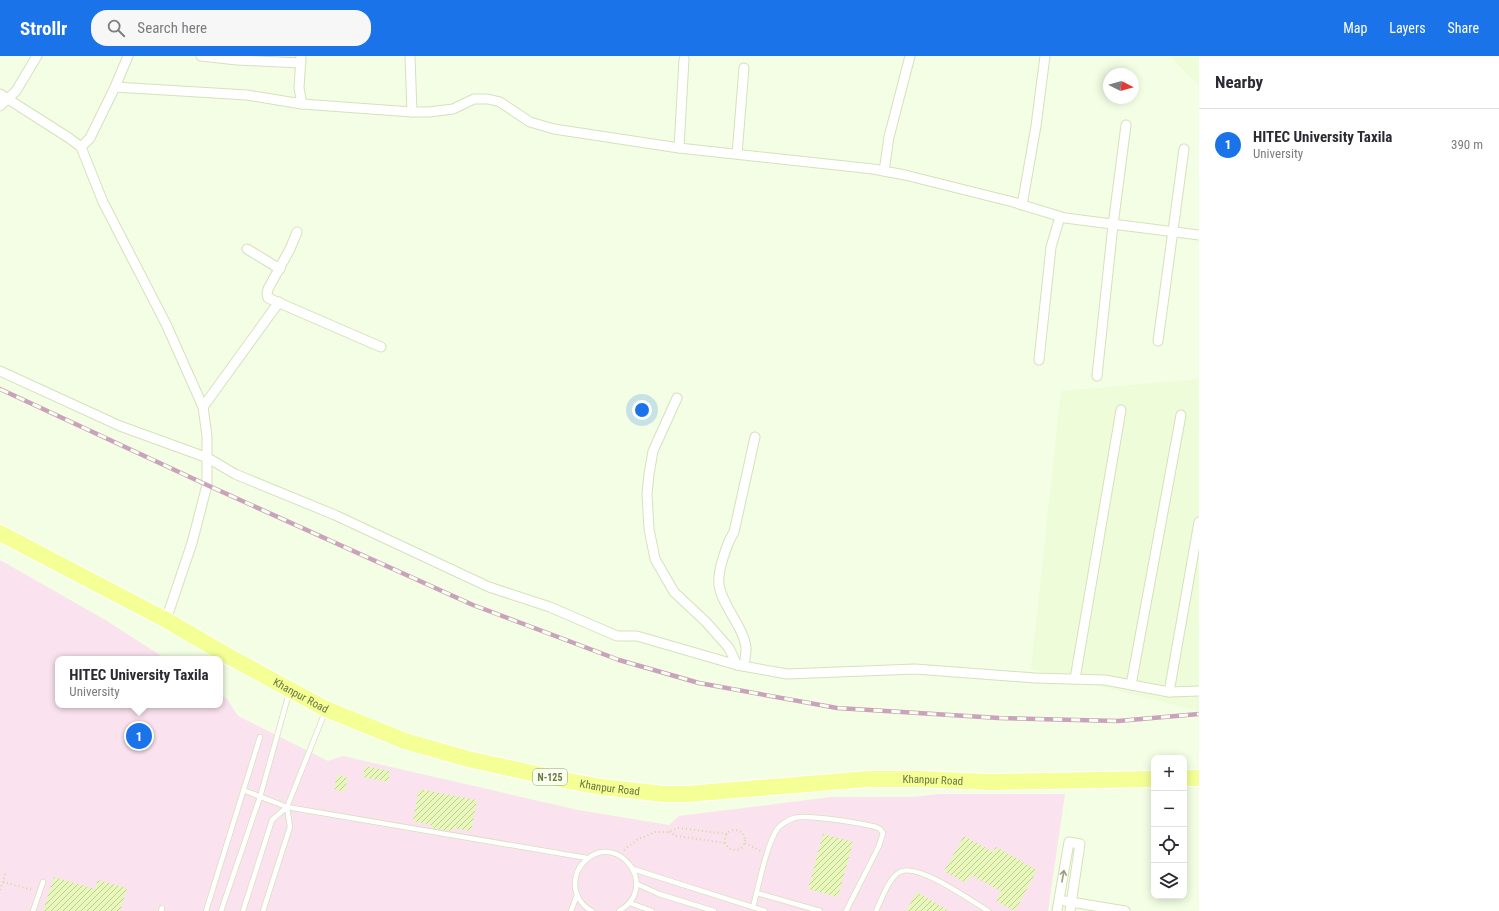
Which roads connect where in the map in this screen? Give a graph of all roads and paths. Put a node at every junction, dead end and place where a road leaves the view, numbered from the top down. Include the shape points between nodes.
1 (37, 56) edge
2 (128, 56) edge
3 (201, 56) edge
4 (410, 56) edge
5 (910, 56) edge
6 (1045, 56) edge
7 (301, 59) edge
8 (684, 59) dead end
9 (744, 68) dead end
10 (115, 87) junction
11 (4, 97) edge
12 (302, 104) junction
13 (0, 106) edge
14 (412, 112) junction
15 (1126, 125) dead end
16 (81, 147) junction
17 (679, 148) junction
18 (1184, 149) dead end
19 (737, 154) junction
20 (884, 171) junction
21 (1022, 205) junction
22 (1060, 217) junction
23 (1113, 225) junction
24 (297, 232) dead end
25 (1173, 232) junction
26 (1199, 235) edge
27 (247, 249) dead end
28 (280, 269) junction
29 (279, 302) junction
30 (1158, 341) dead end
31 (381, 347) dead end
32 (1039, 360) dead end
33 (0, 371) edge
34 (1097, 376) dead end
35 (677, 398) dead end
36 (203, 407) junction
37 (1121, 410) dead end
38 (1181, 415) dead end
39 (755, 437) dead end
40 (208, 458) junction
41 (1199, 522) edge
42 (0, 533) edge
43 (166, 620) junction
44 (741, 665) junction
45 (1075, 679) junction
46 (1132, 685) junction
47 (290, 689) junction
48 (1169, 692) junction
49 (1199, 692) edge
50 (326, 710) junction
51 (260, 737) dead end
52 (1187, 778) edge
53 (1199, 778) edge
54 (1151, 779) edge
55 (243, 790) junction
56 (260, 797) junction
57 (287, 807) junction
58 (668, 832) junction
59 (727, 834) junction
60 (725, 843) junction
61 (745, 843) junction
62 (618, 855) junction
63 (767, 855) junction
64 (587, 858) junction
65 (633, 869) junction
66 (6, 872) dead end
67 (3, 882) junction
68 (43, 882) dead end
69 (637, 884) junction
70 (0, 890) edge
71 (40, 891) junction
72 (757, 893) junction
73 (577, 895) junction
74 (1059, 900) junction
75 (630, 903) junction
76 (753, 907) junction
77 (1071, 907) edge
78 (625, 910) edge
79 (34, 911) edge
80 (206, 911) edge
81 (221, 911) edge
82 (242, 911) edge
83 (263, 911) edge
84 (571, 911) edge
85 (591, 911) edge
86 (619, 911) edge
87 (652, 911) edge
88 (714, 911) edge
89 (765, 911) edge
90 (820, 911) edge
91 (846, 911) edge
92 (876, 911) edge
93 (988, 911) edge
94 (1057, 911) edge
95 (1125, 911) edge

1 - 11 street via 16,91
2 - 10 street
3 - 7 street via 237,60
4 - 14 street
5 - 20 street via 889,137
6 - 21 street
7 - 12 street via 299,88
8 - 17 street
9 - 19 street
10 - 12 street via 247,95
10 - 16 street via 90,138
11 - 13 street
11 - 16 street
12 - 14 street
14 - 17 street via 453,109 474,99 488,99 500,102 530,122 554,129
15 - 23 street
16 - 36 street via 103,202 166,324
17 - 19 street
18 - 25 street
19 - 20 street
20 - 21 street
21 - 22 street
22 - 23 street
22 - 32 street via 1051,247
23 - 25 street
23 - 34 street
24 - 28 street
25 - 26 street
25 - 30 street
27 - 28 street
28 - 29 street via 267,296
29 - 31 street
29 - 36 street
33 - 40 street via 120,426
35 - 44 street via 653,450 648,474 649,529 655,559 674,592 706,622
36 - 40 street
37 - 45 street
38 - 46 street
39 - 44 street via 734,532 728,541 719,585 744,637 746,648
40 - 43 street via 208,486
40 - 44 street via 235,474 335,515 489,587 550,607 617,636 637,636
41 - 48 street
42 - 43 highway, Khanpur Road / N-125
43 - 47 highway, Khanpur Road / N-125
44 - 45 street via 787,674 915,669
45 - 46 street via 1105,680
46 - 48 street
47 - 50 highway, Khanpur Road / N-125
47 - 56 lane
48 - 49 street
50 - 54 highway, Khanpur Road / N-125 via 405,742 468,759 602,787 664,794 868,779 989,782
50 - 57 lane
51 - 55 lane
52 - 53 highway
55 - 56 lane
55 - 80 lane
56 - 57 lane
56 - 81 lane
57 - 64 lane
57 - 82 lane via 272,820
57 - 83 lane via 290,827
58 - 59 path via 678,828
58 - 60 path via 677,836
58 - 62 path via 656,832 638,839
59 - 60 path
59 - 61 path via 734,830 742,832
60 - 61 path via 729,849 737,851
61 - 63 path
62 - 64 lane via 602,852
62 - 65 lane
63 - 72 lane
63 - 91 lane via 778,829 794,818 807,816 880,829 883,833 882,839
64 - 73 lane via 576,875
65 - 69 lane
65 - 76 lane
66 - 67 path
67 - 70 path
67 - 71 path
68 - 71 lane
69 - 75 lane
69 - 88 lane via 659,894
71 - 79 lane
72 - 76 lane
72 - 90 lane
73 - 84 lane
73 - 85 lane
74 - 77 street
74 -> 77 street via 1069,842 1080,844
74 - 94 street
75 - 78 lane
75 - 87 lane
76 - 89 lane
77 - 95 street
78 - 86 lane
92 - 93 lane via 895,876 900,871 915,870

